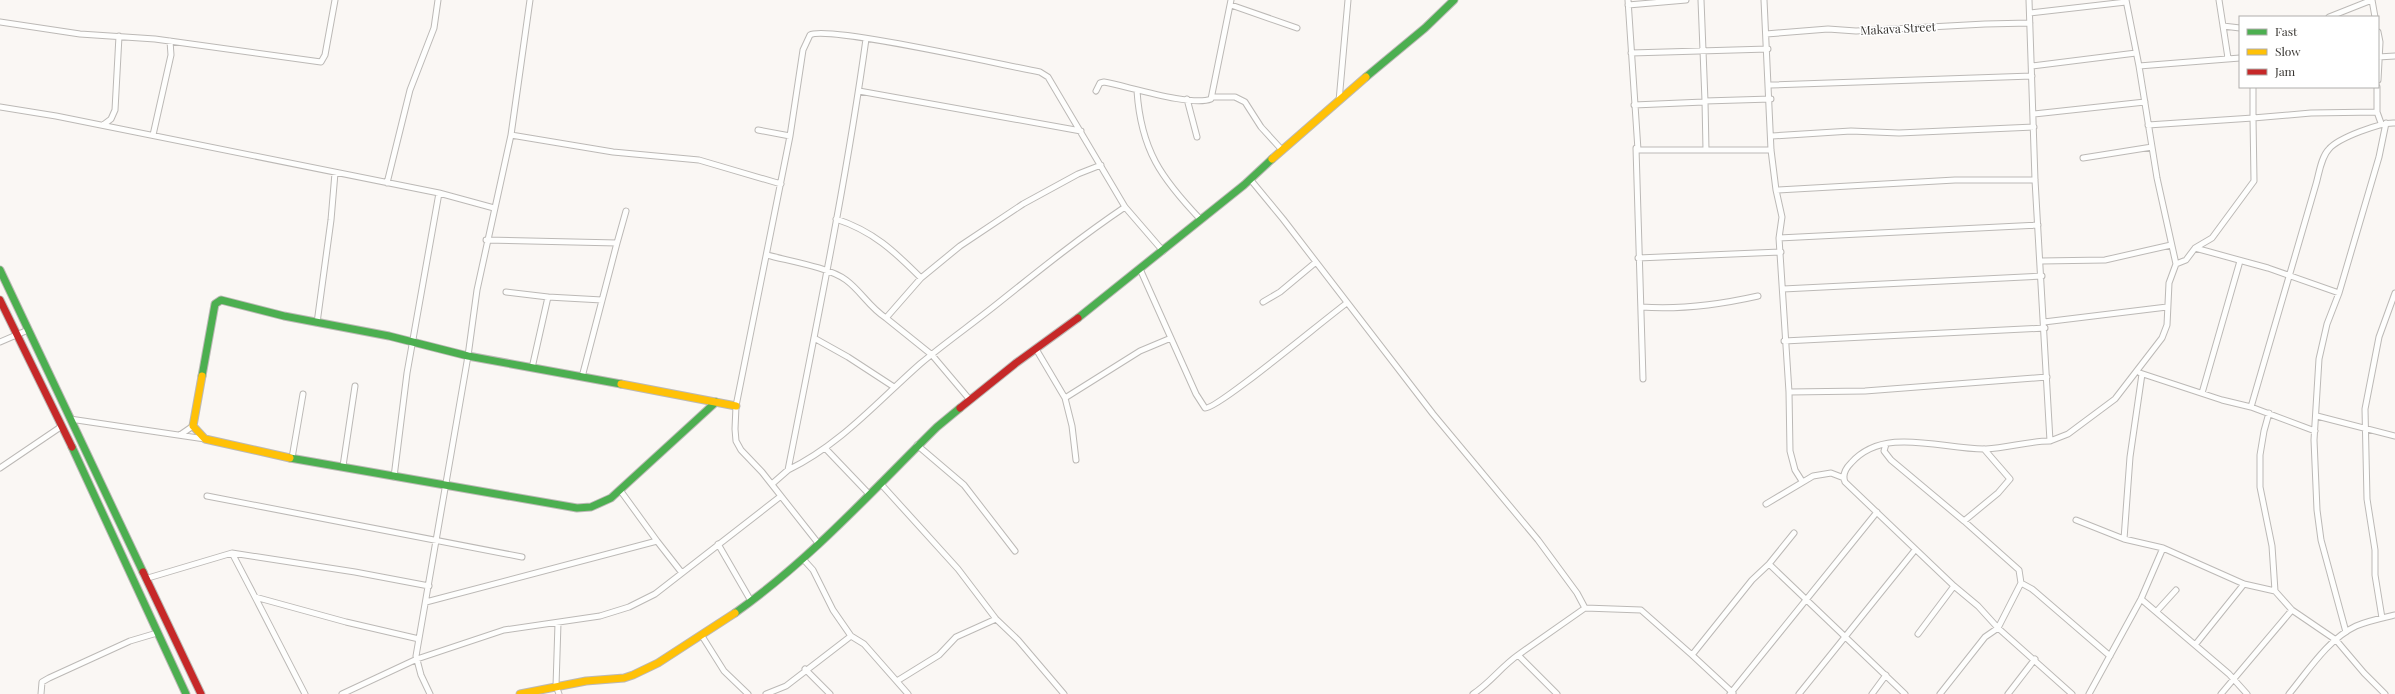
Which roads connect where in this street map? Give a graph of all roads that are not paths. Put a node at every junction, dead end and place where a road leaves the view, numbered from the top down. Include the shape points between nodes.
1 (335, 0) edge
2 (438, 0) edge
3 (530, 0) edge
4 (1348, 0) edge
5 (1454, 0) edge
6 (1686, 0) edge
7 (1701, 0) edge
8 (1764, 0) edge
9 (2029, 0) edge
10 (2219, 0) edge
11 (2372, 0) edge
12 (2126, 1) edge
13 (1231, 2) edge
14 (1628, 3) edge
15 (2030, 13) junction
16 (2332, 16) edge
17 (2375, 16) edge
18 (0, 22) edge
19 (2030, 23) junction
20 (2223, 26) junction
21 (1297, 28) dead end
22 (2239, 28) edge
23 (1766, 34) junction
24 (119, 36) junction
25 (866, 39) junction
26 (170, 41) junction
27 (1768, 49) junction
28 (1702, 50) junction
29 (1631, 53) junction
30 (2136, 53) junction
31 (2395, 56) edge
32 (2379, 57) edge
33 (2228, 58) junction
34 (2239, 58) edge
35 (2032, 66) junction
36 (2139, 66) junction
37 (2032, 76) junction
38 (1770, 85) junction
39 (2253, 88) edge
40 (2377, 88) edge
41 (859, 91) junction
42 (1096, 91) dead end
43 (1137, 91) junction
44 (1212, 97) junction
45 (1187, 99) junction
46 (1771, 99) junction
47 (1338, 101) junction
48 (1704, 101) junction
49 (2145, 102) junction
50 (1634, 105) junction
51 (0, 107) edge
52 (2377, 112) junction
53 (2034, 114) junction
54 (2253, 118) junction
55 (2384, 123) junction
56 (2395, 123) edge
57 (103, 125) junction
58 (2148, 125) junction
59 (2034, 127) junction
60 (758, 130) dead end
61 (1081, 131) junction
62 (153, 135) junction
63 (511, 135) junction
64 (790, 136) junction
65 (1772, 136) junction
66 (1197, 137) dead end
67 (2152, 147) junction
68 (1636, 148) junction
69 (1282, 150) junction
70 (1706, 150) junction
71 (1772, 150) junction
72 (2083, 158) dead end
73 (1101, 165) junction
74 (335, 173) junction
75 (1250, 179) junction
76 (2035, 180) junction
77 (387, 183) junction
78 (781, 184) junction
79 (1776, 190) junction
80 (439, 193) junction
81 (1125, 207) junction
82 (494, 208) junction
83 (626, 211) dead end
84 (836, 219) junction
85 (1201, 220) junction
86 (2038, 225) junction
87 (1779, 238) junction
88 (486, 240) junction
89 (617, 243) junction
90 (2171, 245) junction
91 (2195, 248) junction
92 (1163, 251) junction
93 (1781, 252) junction
94 (767, 255) junction
95 (1638, 258) junction
96 (2041, 261) junction
97 (2240, 261) junction
98 (1316, 262) junction
99 (2176, 264) junction
100 (828, 269) junction
101 (0, 270) edge
102 (1140, 270) junction
103 (2289, 275) junction
104 (2042, 276) junction
105 (921, 278) junction
106 (1783, 289) junction
107 (506, 292) dead end
108 (2339, 293) junction
109 (2395, 293) edge
110 (1758, 296) dead end
111 (548, 297) junction
112 (0, 300) edge
113 (602, 300) junction
114 (1263, 302) dead end
115 (1347, 303) junction
116 (1641, 307) junction
117 (2167, 307) junction
118 (886, 318) junction
119 (2044, 322) junction
120 (317, 323) junction
121 (2045, 328) junction
122 (28, 330) junction
123 (16, 334) junction
124 (814, 338) junction
125 (1171, 338) junction
126 (0, 342) edge
127 (413, 342) junction
128 (1784, 342) junction
129 (1036, 349) junction
130 (932, 355) junction
131 (468, 356) junction
132 (532, 368) junction
133 (2136, 372) junction
134 (2142, 374) junction
135 (582, 377) junction
136 (2048, 377) junction
137 (1643, 379) dead end
138 (355, 386) dead end
139 (894, 387) junction
140 (1789, 392) junction
141 (2202, 393) junction
142 (303, 394) dead end
143 (1065, 398) junction
144 (970, 400) junction
145 (716, 402) junction
146 (736, 406) junction
147 (2251, 407) junction
148 (2269, 414) junction
149 (2317, 416) junction
150 (70, 419) junction
151 (62, 426) junction
152 (193, 426) junction
153 (2367, 430) junction
154 (2315, 432) junction
155 (180, 435) junction
156 (2395, 436) edge
157 (205, 439) junction
158 (2050, 440) junction
159 (1886, 444) junction
160 (917, 445) junction
161 (825, 448) junction
162 (1984, 449) junction
163 (292, 458) junction
164 (1076, 460) dead end
165 (343, 466) junction
166 (0, 468) edge
167 (788, 470) junction
168 (394, 476) junction
169 (1844, 478) junction
170 (1802, 481) junction
171 (880, 483) junction
172 (772, 484) junction
173 (446, 486) junction
174 (620, 490) junction
175 (868, 493) junction
176 (207, 496) dead end
177 (781, 496) junction
178 (1766, 504) dead end
179 (1877, 512) junction
180 (2076, 520) dead end
181 (1964, 521) junction
182 (1794, 533) dead end
183 (2124, 539) junction
184 (437, 540) junction
185 (657, 541) junction
186 (818, 543) junction
187 (718, 544) junction
188 (2163, 548) junction
189 (1915, 550) junction
190 (1015, 551) dead end
191 (232, 553) junction
192 (522, 557) dead end
193 (803, 559) junction
194 (1769, 564) junction
195 (141, 566) junction
196 (129, 572) junction
197 (682, 573) junction
198 (148, 578) junction
199 (2021, 583) junction
200 (2244, 584) junction
201 (429, 586) junction
202 (1954, 586) junction
203 (2176, 590) dead end
204 (2275, 591) junction
205 (255, 597) junction
206 (1805, 599) junction
207 (2141, 599) junction
208 (751, 601) junction
209 (426, 602) junction
210 (1585, 608) junction
211 (2292, 610) junction
212 (2156, 612) junction
213 (2395, 615) edge
214 (2382, 618) junction
215 (996, 619) junction
216 (558, 622) junction
217 (1998, 628) junction
218 (2346, 632) junction
219 (157, 633) junction
220 (1918, 634) dead end
221 (702, 636) junction
222 (851, 636) junction
223 (1844, 637) junction
224 (419, 639) junction
225 (2336, 640) junction
226 (2195, 645) junction
227 (1518, 655) junction
228 (1692, 655) junction
229 (2110, 656) junction
230 (417, 659) junction
231 (2035, 659) junction
232 (805, 669) junction
233 (1886, 675) junction
234 (2234, 679) junction
235 (897, 681) junction
236 (556, 686) junction
237 (529, 693) edge
238 (1732, 693) edge
239 (41, 694) edge
240 (186, 694) edge
241 (201, 694) edge
242 (305, 694) edge
243 (342, 694) edge
244 (430, 694) edge
245 (520, 694) edge
246 (559, 694) edge
247 (748, 694) edge
248 (766, 694) edge
249 (830, 694) edge
250 (908, 694) edge
251 (1064, 694) edge
252 (1473, 694) edge
253 (1557, 694) edge
254 (1799, 694) edge
255 (1872, 694) edge
256 (1906, 694) edge
257 (1940, 694) edge
258 (2008, 694) edge
259 (2072, 694) edge
260 (2089, 694) edge
261 (2221, 694) edge
262 (2247, 694) edge
263 (2289, 694) edge
264 (2385, 694) edge

1 - 26 street via 324,59 321,62
2 - 77 street via 434,28 410,90
3 - 63 street
4 - 47 street
5 - 47 main road via 1420,33
6 - 14 street
7 - 28 street
8 - 23 street
9 - 15 street
10 - 20 street
11 - 16 street
11 - 17 street
12 - 15 street
12 - 30 street
13 - 21 street
13 - 44 street
14 - 29 street
15 - 19 street
18 - 24 street via 80,34
19 - 23 street, Makava Street via 1856,31 1828,29
19 - 35 street
20 - 22 street
20 - 33 street
23 - 27 street
24 - 26 street
24 - 57 street via 115,110 112,119
25 - 41 street
25 - 61 street via 1040,72 1048,77
25 - 64 street via 819,32 806,39
26 - 62 street via 170,55
27 - 28 street
27 - 38 street
28 - 29 street
28 - 48 street
29 - 50 street
30 - 35 street
30 - 36 street
31 - 32 street
33 - 34 street
33 - 36 street
35 - 37 street
36 - 49 street
37 - 38 street
37 - 53 street
38 - 46 street
39 - 54 street
40 - 52 street
41 - 61 street
41 - 84 street
42 - 43 street via 1104,82
43 - 45 street
43 - 85 street via 1146,146 1180,198
44 - 45 street via 1209,100
44 - 69 street via 1235,97 1245,102 1261,127
45 - 66 street
46 - 48 street
46 - 65 street
47 - 69 main road
48 - 50 street
48 - 70 street
49 - 53 street
49 - 58 street
50 - 68 street
51 - 57 street
52 - 54 street via 2311,113
52 - 55 street
53 - 59 street
54 - 58 street
54 - 91 street via 2254,180 2212,238
55 - 56 street
55 - 103 street via 2350,136 2328,149
55 - 108 street via 2379,157
57 - 62 street
58 - 67 street
59 - 65 street via 1899,133 1851,131
59 - 76 street
60 - 64 street
61 - 73 street
62 - 74 street
63 - 78 street via 613,152 699,160
63 - 82 street
64 - 78 street
65 - 71 street
67 - 72 street
67 - 90 street
68 - 70 street via 1642,151
68 - 95 street
69 - 75 main road
70 - 71 street
71 - 79 street
73 - 81 street
73 - 105 street via 1078,174 1023,204 960,246
74 - 77 street
74 - 120 street
75 - 85 main road
75 - 98 street
76 - 79 street via 1955,180
76 - 86 street
77 - 80 street
78 - 94 street
79 - 87 street via 1782,217
80 - 82 street
80 - 127 street
81 - 92 street
81 - 130 street via 1086,233
82 - 88 street
83 - 89 street
84 - 100 street
84 - 105 street via 871,233
85 - 92 main road
86 - 87 street
86 - 96 street
87 - 93 street
88 - 89 street
88 - 131 street
89 - 113 street
90 - 96 street via 2105,260
90 - 99 street
91 - 97 street
91 - 99 street via 2186,260
92 - 102 main road
93 - 95 street
93 - 106 street
94 - 100 street via 813,268
94 - 146 street
95 - 116 street
96 - 104 street
97 - 103 street
97 - 141 street
98 - 114 street via 1280,292
98 - 115 street
99 - 117 street via 2169,283
100 - 118 street via 847,280 873,309
100 - 124 street
101 - 122 main road
102 - 125 street
102 - 129 main road
103 - 108 street
103 - 147 street
104 - 106 street
104 - 119 street
105 - 118 street
106 - 128 street
107 - 111 street
108 - 149 street via 2327,324 2319,359 2316,387
109 - 153 street via 2379,337 2369,383 2365,409
110 - 116 street via 1709,306 1665,309
111 - 113 street
111 - 132 street
112 - 123 main road
113 - 135 street
115 - 125 street via 1234,393 1208,409 1202,405 1196,394
115 - 210 street via 1432,414 1538,540
116 - 137 street
117 - 119 street
117 - 133 street via 2167,325 2162,338
118 - 130 street
119 - 121 street
120 - 127 main road
120 - 152 main road via 228,300 218,300 215,304
121 - 128 street
121 - 136 street
122 - 123 street
122 - 150 main road
123 - 126 street
123 - 151 main road
124 - 139 street
124 - 167 street
125 - 143 street via 1140,351
127 - 131 main road
127 - 168 street
128 - 140 street
129 - 143 street
129 - 144 main road
130 - 139 street
130 - 144 street
131 - 132 main road
131 - 173 street
132 - 135 main road
133 - 134 street
133 - 158 street via 2115,399 2068,434
134 - 141 street
134 - 183 street via 2130,457
135 - 145 main road
136 - 140 street via 1865,391
136 - 158 street
138 - 165 street
139 - 161 street
140 - 170 street via 1790,450 1795,470
141 - 147 street
142 - 163 street
143 - 164 street via 1072,426
144 - 160 main road
145 - 146 main road
145 - 174 main road
146 - 172 street via 736,441
147 - 148 street
148 - 154 street
148 - 204 street via 2260,455 2260,487 2272,546
149 - 153 street
149 - 154 street
150 - 155 street
150 - 195 main road
151 - 166 street
151 - 196 main road
152 - 155 street
152 - 157 main road
153 - 156 street
153 - 214 street via 2367,499
154 - 218 street via 2317,510 2321,540
155 - 157 street
157 - 163 main road
158 - 162 street
159 - 162 street via 1909,441
159 - 169 street via 1856,457 1846,468
159 - 181 street via 1884,451 1891,460
160 - 171 main road
160 - 190 street via 964,485
161 - 167 street
161 - 175 street
162 - 181 street via 2010,479 1998,493
163 - 165 main road
165 - 168 main road
167 - 172 street
168 - 173 main road
169 - 170 street via 1831,472
169 - 179 street via 1845,482
170 - 178 street
171 - 175 main road
171 - 215 street via 958,569
172 - 177 street
173 - 174 main road via 577,508 592,507 611,498
173 - 184 street
174 - 185 street
175 - 186 main road
176 - 184 street
177 - 186 street
177 - 187 street
179 - 189 street
179 - 206 street
180 - 183 street
181 - 199 street via 2019,570
182 - 194 street
183 - 188 street
184 - 192 street
184 - 201 street
185 - 197 street
185 - 209 street
186 - 193 main road
187 - 197 street
187 - 208 street
188 - 200 street
188 - 207 street
189 - 202 street
189 - 223 street
191 - 198 street
191 - 201 street
191 - 205 street
193 - 208 main road
193 - 222 street via 813,570 833,610
194 - 206 street
194 - 228 street via 1752,580
195 - 196 main road
195 - 198 main road
196 - 219 main road
197 - 216 street via 655,594 630,607 600,616
198 - 241 main road
199 - 217 street
199 - 229 street via 2032,589
200 - 204 street
200 - 226 street
201 - 209 street
202 - 217 street via 1978,606
202 - 220 street
203 - 212 street
204 - 211 street
205 - 224 street
205 - 242 street
206 - 223 street
206 - 238 street
207 - 212 street
207 - 229 street
208 - 221 main road
209 - 224 street
210 - 227 street
210 - 228 street via 1641,610
211 - 225 street
211 - 234 street
212 - 226 street
213 - 214 street
214 - 218 street
215 - 235 street via 956,637 938,655
215 - 251 street via 1018,640
216 - 230 street via 504,630
216 - 236 street
217 - 231 street
217 - 257 street via 1985,638
218 - 225 street
219 - 239 street via 130,641 49,678 42,682
219 - 240 main road
221 - 236 main road via 658,663 624,678
221 - 247 street via 724,671
222 - 232 street
222 - 235 street via 864,644
223 - 233 street
223 - 254 street
224 - 230 street
225 - 263 street
225 - 264 street
226 - 234 street
227 - 252 street
227 - 253 street
228 - 238 street
229 - 260 street
230 - 243 street
230 - 244 street
231 - 258 street
231 - 259 street
232 - 248 street via 786,686
232 - 249 street
233 - 255 street
233 - 256 street
234 - 261 street
234 - 262 street
235 - 250 street
236 - 237 main road
236 - 246 street
237 - 245 main road

